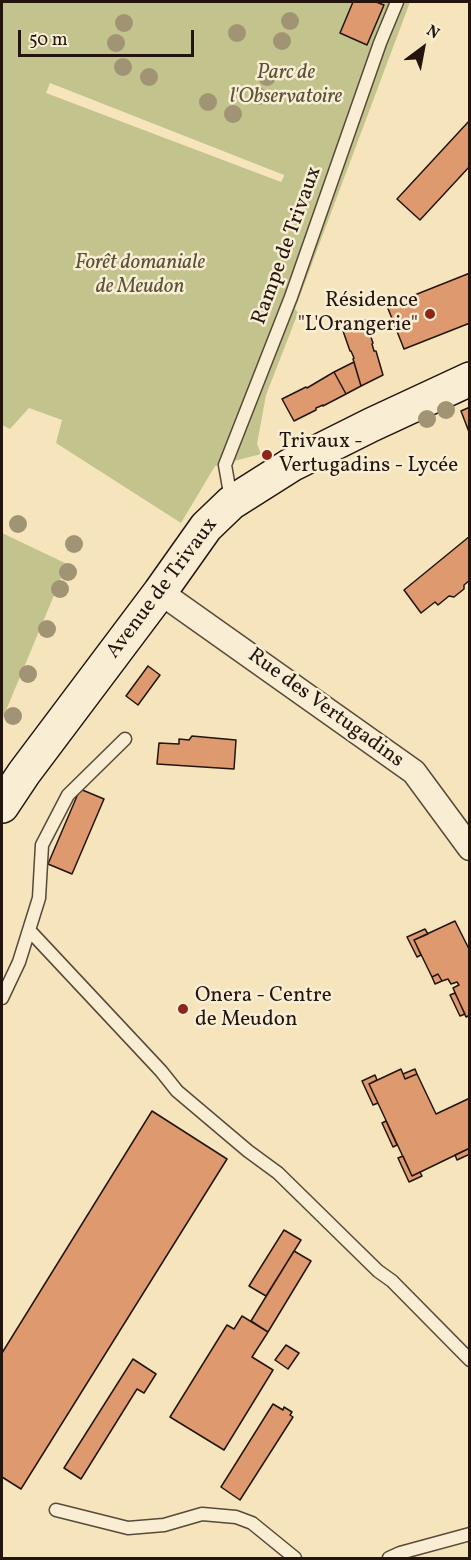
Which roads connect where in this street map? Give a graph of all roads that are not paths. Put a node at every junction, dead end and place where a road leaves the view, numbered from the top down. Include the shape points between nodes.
1 (397, 2) edge
2 (470, 379) edge
3 (231, 503) junction
4 (160, 592) junction
5 (125, 739) dead end
6 (2, 806) edge
7 (470, 848) edge
8 (29, 930) junction
9 (2, 998) edge
10 (470, 1360) edge
11 (56, 1510) dead end
12 (470, 1534) edge
13 (295, 1558) edge
14 (389, 1558) edge

1 - 3 lane, Rampe de Trivaux via 291,297 225,465
2 - 3 main road, Avenue de Trivaux via 291,465
3 - 4 main road, Avenue de Trivaux via 206,527
4 - 6 main road, Avenue de Trivaux
4 - 7 street, Rue des Vertugadins via 414,772
5 - 8 lane via 68,795 42,845 39,898
8 - 9 lane
8 - 10 lane via 177,1091 278,1173
11 - 13 lane via 128,1527 164,1525 202,1514 236,1516 252,1523
12 - 14 lane

